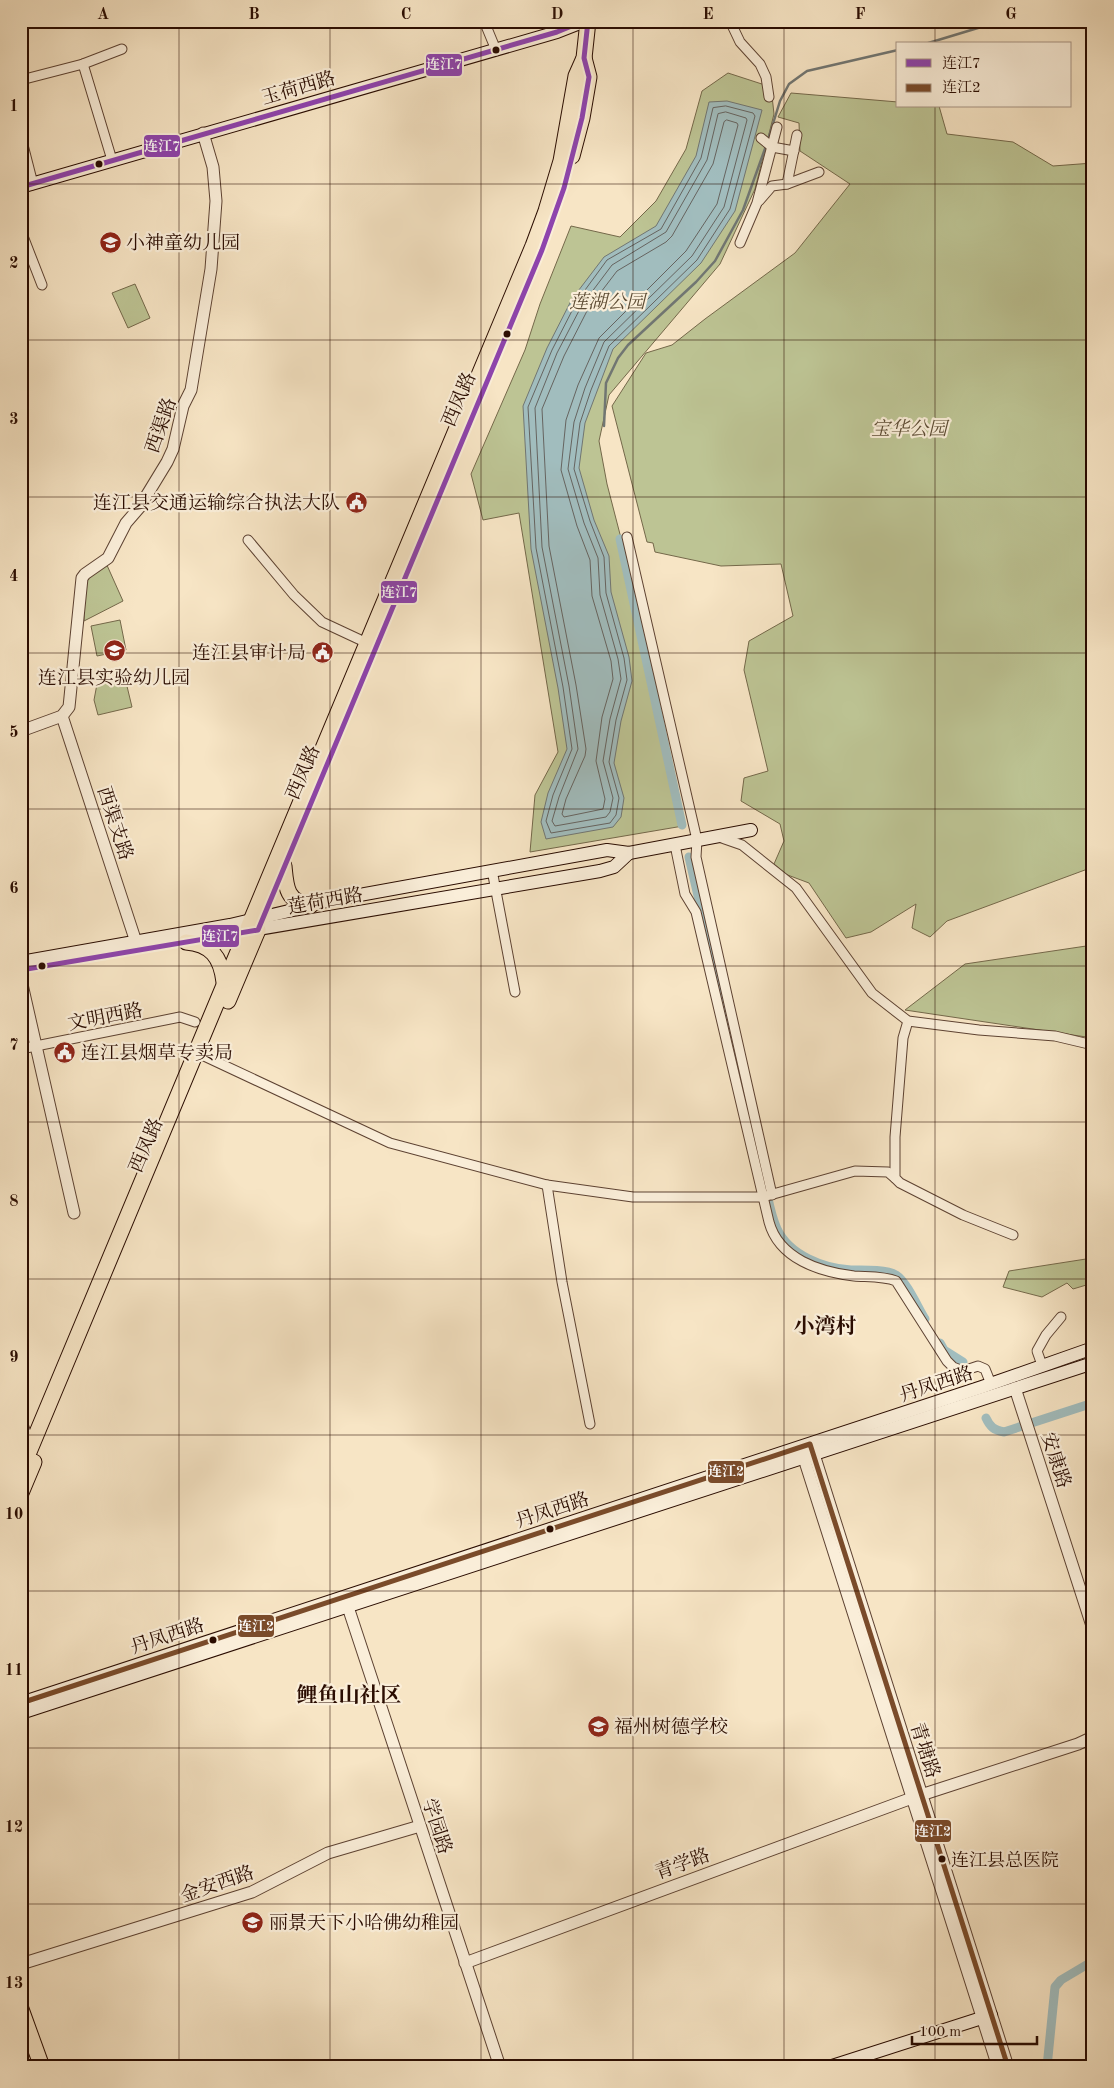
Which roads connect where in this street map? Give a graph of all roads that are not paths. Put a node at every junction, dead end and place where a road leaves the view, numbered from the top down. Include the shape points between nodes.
1 (484, 21) edge
2 (586, 21) edge
3 (730, 21) edge
4 (122, 49) dead end
5 (496, 50) junction
6 (584, 58) junction
7 (82, 64) junction
8 (21, 80) edge
9 (769, 97) dead end
10 (777, 127) dead end
11 (203, 133) junction
12 (797, 134) dead end
13 (761, 138) dead end
14 (21, 141) edge
15 (772, 146) junction
16 (794, 151) junction
17 (112, 160) junction
18 (820, 172) dead end
19 (787, 184) junction
20 (27, 186) edge
21 (757, 203) junction
22 (21, 231) edge
23 (740, 243) dead end
24 (42, 285) dead end
25 (627, 537) dead end
26 (248, 540) dead end
27 (367, 642) junction
28 (62, 716) junction
29 (21, 731) edge
30 (751, 830) dead end
31 (716, 836) junction
32 (697, 840) junction
33 (675, 844) junction
34 (629, 854) junction
35 (284, 866) junction
36 (492, 870) junction
37 (496, 889) junction
38 (311, 914) junction
39 (254, 925) junction
40 (136, 942) junction
41 (186, 942) junction
42 (21, 962) edge
43 (21, 970) edge
44 (21, 980) edge
45 (224, 982) junction
46 (515, 992) dead end
47 (908, 1021) junction
48 (195, 1022) dead end
49 (1093, 1045) edge
50 (36, 1046) junction
51 (21, 1049) edge
52 (204, 1056) junction
53 (895, 1178) junction
54 (547, 1185) junction
55 (767, 1196) junction
56 (74, 1213) dead end
57 (1013, 1235) dead end
58 (1061, 1317) dead end
59 (1093, 1348) edge
60 (1093, 1363) edge
61 (1042, 1365) junction
62 (991, 1384) junction
63 (1015, 1388) junction
64 (21, 1422) edge
65 (590, 1424) dead end
66 (30, 1449) junction
67 (807, 1451) junction
68 (21, 1472) edge
69 (21, 1494) edge
70 (346, 1602) junction
71 (1093, 1629) edge
72 (21, 1703) edge
73 (21, 1713) edge
74 (1093, 1737) edge
75 (917, 1796) junction
76 (420, 1826) junction
77 (465, 1963) junction
78 (21, 1964) edge
79 (21, 2009) edge
80 (987, 2017) junction
81 (21, 2037) edge
82 (32, 2067) edge
83 (42, 2067) edge
84 (500, 2067) edge
85 (829, 2067) edge
86 (998, 2067) edge
87 (1008, 2067) edge

1 - 5 street
2 - 5 main road, 玉荷西路
2 - 6 main road, 西凤路
3 - 9 street via 740,42 760,64
4 - 7 street
5 - 11 main road, 玉荷西路
6 - 27 main road, 西凤路 via 576,76 562,153 546,211
6 - 35 main road, 西凤路 via 588,77 582,118 564,188 542,250
7 - 8 street
7 - 17 street
10 - 15 street
11 - 17 main road, 玉荷西路
11 - 28 street, 西渠路 via 213,167 216,201 211,269 193,384 183,406 167,462 139,508 126,522 111,554 82,578 71,700
12 - 16 street
13 - 15 street
14 - 20 street
15 - 16 street
15 - 21 street
16 - 19 street
17 - 20 main road, 玉荷西路
18 - 19 street
19 - 21 street via 772,186
21 - 23 street
22 - 24 street
25 - 32 street
26 - 27 street via 294,595 322,622
27 - 39 main road, 西凤路
28 - 29 street
28 - 40 street, 西渠支路
30 - 31 main road, 莲荷西路
31 - 32 main road, 莲荷西路
31 - 47 street via 742,846 796,888 872,993
32 - 33 main road, 莲荷西路
32 - 55 street via 696,857
33 - 34 main road, 莲荷西路
33 - 55 street via 685,894 696,912
34 - 36 main road, 莲荷西路 via 607,850
34 - 37 main road, 莲荷西路 via 610,868
35 - 38 main road via 290,895
35 - 39 main road, 西凤路
36 - 37 street
36 - 38 main road, 莲荷西路 via 321,902
37 - 38 main road, 莲荷西路
37 - 46 street
38 - 39 main road, 莲荷西路
39 - 40 main road, 莲荷西路
39 - 41 main road, 莲荷西路
39 - 45 main road, 西凤路
39 - 52 main road, 西凤路
40 - 42 main road, 莲荷西路
41 - 43 main road, 莲荷西路
41 - 45 main road via 198,943 211,951 220,964
44 - 50 street
45 - 66 main road, 西凤路
47 - 49 street via 1055,1036
47 - 53 street via 903,1038
48 - 50 street, 文明西路 via 180,1017
50 - 51 street, 文明西路
50 - 56 street
52 - 54 street via 390,1144
52 - 69 main road, 西凤路
53 - 55 street via 888,1172 855,1171
53 - 57 street via 963,1215
54 - 55 street via 633,1197
54 - 65 street
55 - 62 street via 772,1232 789,1253 830,1272 896,1281 947,1361 963,1371 978,1366 985,1369
58 - 61 street via 1037,1351
59 - 61 main road, 丹凤西路
60 - 63 main road, 丹凤西路
61 - 62 main road, 丹凤西路
62 - 67 main road, 丹凤西路
63 - 67 main road, 丹凤西路
63 - 71 street, 安康路
64 - 66 street
66 - 68 main road, 西凤路
67 - 70 main road, 丹凤西路
67 - 75 street, 青塘路
70 - 72 main road, 丹凤西路
70 - 73 main road, 丹凤西路
70 - 76 street, 学园路
74 - 75 street
75 - 77 street, 青学路
75 - 80 street, 青塘路
76 - 77 street, 学园路
76 - 78 street, 金安西路 via 319,1856 252,1892
77 - 84 street, 学园路
79 - 83 main road
80 - 85 main road
80 - 86 street, 青塘路
80 - 87 street, 青塘路
81 - 82 main road

